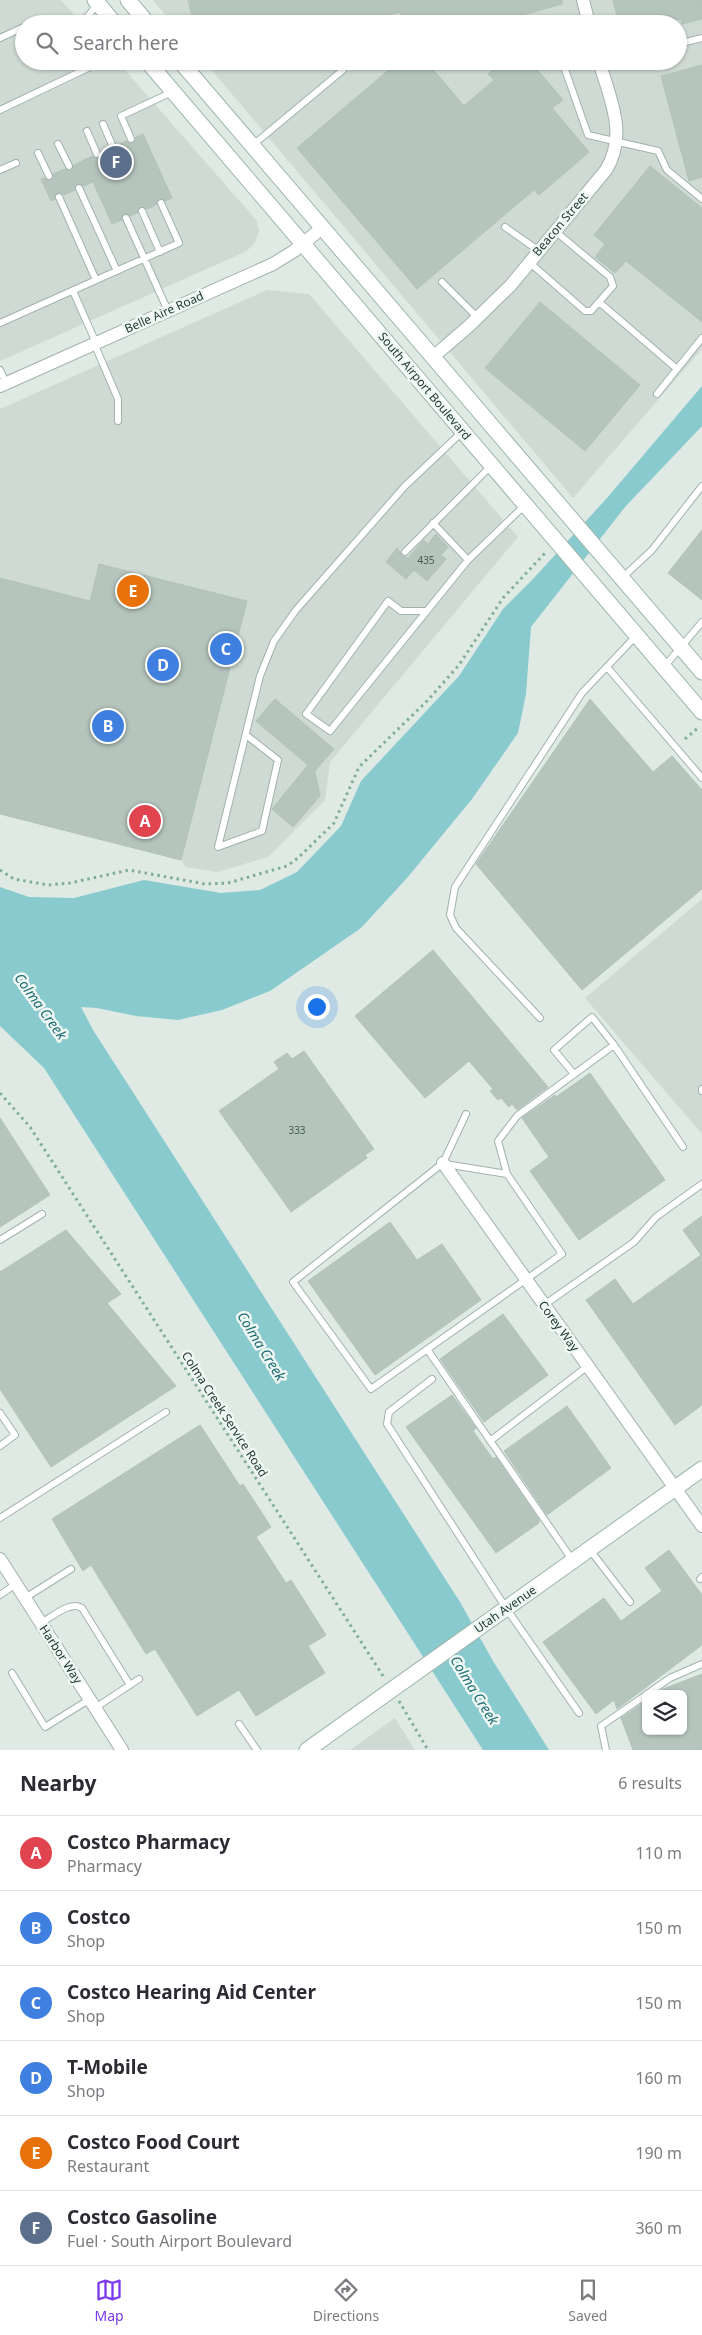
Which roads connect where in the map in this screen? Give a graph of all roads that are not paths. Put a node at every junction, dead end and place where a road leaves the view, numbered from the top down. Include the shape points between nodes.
1 (128, 0) edge
2 (583, 0) edge
3 (97, 1) edge
4 (88, 15) edge
5 (108, 15) edge
6 (140, 15) edge
7 (586, 15) edge
8 (15, 31) edge
9 (0, 38) edge
10 (702, 38) edge
11 (687, 42) edge
12 (84, 70) edge
13 (155, 70) edge
14 (188, 70) edge
15 (343, 70) dead end
16 (565, 70) edge
17 (606, 70) edge
18 (173, 92) junction
19 (0, 110) edge
20 (103, 124) dead end
21 (87, 131) dead end
22 (131, 139) dead end
23 (617, 140) junction
24 (58, 144) dead end
25 (252, 146) junction
26 (113, 147) dead end
27 (38, 153) dead end
28 (97, 154) dead end
29 (16, 163) dead end
30 (69, 166) dead end
31 (0, 170) edge
32 (49, 176) dead end
33 (79, 188) dead end
34 (59, 197) dead end
35 (702, 199) edge
36 (161, 203) dead end
37 (142, 211) dead end
38 (126, 218) dead end
39 (322, 228) junction
40 (505, 228) dead end
41 (555, 231) junction
42 (302, 244) junction
43 (539, 251) junction
44 (160, 252) junction
45 (144, 259) junction
46 (529, 262) junction
47 (117, 271) junction
48 (96, 280) junction
49 (442, 282) dead end
50 (73, 291) junction
51 (599, 302) junction
52 (168, 311) junction
53 (478, 318) junction
54 (0, 324) edge
55 (702, 338) edge
56 (95, 343) junction
57 (433, 357) junction
58 (677, 369) junction
59 (0, 370) edge
60 (3, 384) edge
61 (657, 394) dead end
62 (118, 421) dead end
63 (463, 431) junction
64 (492, 465) junction
65 (702, 486) edge
66 (526, 505) junction
67 (433, 523) junction
68 (405, 552) dead end
69 (468, 560) junction
70 (621, 578) junction
71 (426, 611) junction
72 (702, 622) edge
73 (637, 636) junction
74 (680, 647) junction
75 (607, 667) junction
76 (664, 667) junction
77 (702, 672) edge
78 (702, 712) edge
79 (246, 735) junction
80 (702, 778) edge
81 (540, 1018) dead end
82 (614, 1045) junction
83 (574, 1074) junction
84 (466, 1114) dead end
85 (683, 1147) dead end
86 (443, 1164) junction
87 (507, 1174) junction
88 (702, 1184) edge
89 (42, 1214) dead end
90 (0, 1240) edge
91 (526, 1279) junction
92 (544, 1305) junction
93 (427, 1349) junction
94 (588, 1366) junction
95 (432, 1379) dead end
96 (166, 1412) dead end
97 (0, 1413) edge
98 (490, 1440) junction
99 (0, 1446) edge
100 (702, 1469) edge
101 (675, 1488) junction
102 (0, 1518) edge
103 (702, 1526) edge
104 (590, 1549) junction
105 (0, 1559) edge
106 (573, 1561) junction
107 (71, 1569) dead end
108 (16, 1584) junction
109 (0, 1595) edge
110 (25, 1598) junction
111 (630, 1602) dead end
112 (506, 1608) junction
113 (41, 1623) junction
114 (702, 1664) edge
115 (12, 1673) dead end
116 (139, 1679) dead end
117 (130, 1685) junction
118 (652, 1690) edge
119 (642, 1697) edge
120 (92, 1704) junction
121 (579, 1713) dead end
122 (239, 1724) dead end
123 (122, 1750) edge
124 (257, 1750) edge
125 (307, 1750) edge
126 (606, 1750) edge

1 - 6 street
2 - 7 street
3 - 4 lane
3 - 5 street
8 - 9 lane
10 - 11 lane
12 - 19 lane
13 - 18 street, South Airport Boulevard
14 - 25 street, South Airport Boulevard
15 - 25 lane
16 - 23 lane via 588,135
17 - 23 street, Beacon Street
18 - 22 lane via 121,116
18 - 42 street, South Airport Boulevard
20 - 26 lane
21 - 28 lane
23 - 35 lane via 658,151 667,170
23 - 41 street, Beacon Street via 614,156 606,170
24 - 30 lane
25 - 39 street, South Airport Boulevard
27 - 32 lane
29 - 31 lane
33 - 47 lane
34 - 48 lane
36 - 44 lane via 179,243
37 - 44 lane
38 - 45 lane
39 - 42 street, Belle Aire Road
39 - 57 street, South Airport Boulevard
40 - 43 lane
41 - 43 street, Beacon Street
41 - 51 lane via 610,277 613,286
42 - 52 street, Belle Aire Road via 273,264
42 - 63 street, South Airport Boulevard
43 - 46 street, Beacon Street
44 - 45 lane
45 - 47 lane
45 - 52 lane
46 - 51 lane via 585,311 591,311
46 - 53 street, Beacon Street
47 - 48 lane
48 - 50 lane
49 - 53 lane
50 - 54 lane
50 - 56 lane
51 - 58 lane
52 - 56 street, Belle Aire Road
53 - 57 street, Beacon Street
55 - 58 lane
56 - 60 street, Belle Aire Road
56 - 62 lane via 118,399
57 - 70 street, South Airport Boulevard
58 - 61 lane
59 - 60 lane
63 - 64 street, South Airport Boulevard
63 - 79 lane via 405,486 285,623 266,658
64 - 66 street, South Airport Boulevard
64 - 67 lane
65 - 70 lane via 652,550
66 - 69 lane
66 - 73 street, South Airport Boulevard via 554,548 586,575
67 - 68 lane
67 - 69 lane
69 - 71 lane
70 - 74 street, South Airport Boulevard
71 - 71 lane via 402,610 388,601 306,714 330,731
72 - 74 lane
73 - 75 lane
73 - 76 street, South Airport Boulevard
74 - 76 lane
74 - 77 street, South Airport Boulevard
75 - 80 lane
75 - 81 lane via 582,693 455,887 450,915 456,928
76 - 78 street, South Airport Boulevard
79 - 79 lane via 223,828 218,847 262,831 278,760
82 - 83 lane
82 - 83 lane via 592,1018 554,1050
82 - 85 lane
83 - 87 lane via 517,1116 498,1142
84 - 86 lane
86 - 87 lane
86 - 91 street, Corey Way
86 - 93 lane via 293,1282 371,1389
87 - 91 lane via 562,1254
88 - 92 lane via 656,1216 634,1242
89 - 90 lane
91 - 92 street, Corey Way
91 - 93 lane
92 - 94 street, Corey Way
93 - 98 lane
94 - 98 lane
94 - 101 street, Corey Way
95 - 112 lane via 389,1412 387,1424
96 - 102 lane
97 - 99 lane via 15,1435
98 - 106 lane
100 - 101 street, Utah Avenue
101 - 103 street, Corey Way
101 - 104 street, Utah Avenue
104 - 106 street, Utah Avenue
104 - 111 lane
105 - 108 street, Harbor Way
106 - 112 street, Utah Avenue
107 - 110 lane
108 - 109 lane
108 - 110 street, Harbor Way
110 - 113 street, Harbor Way
112 - 121 lane
112 - 125 street, Utah Avenue
113 - 117 lane via 71,1605 78,1605
113 - 120 street, Harbor Way
114 - 118 lane
115 - 120 lane via 45,1727
116 - 117 lane
117 - 120 lane
119 - 126 lane via 601,1726
120 - 123 street, Harbor Way
122 - 124 lane

